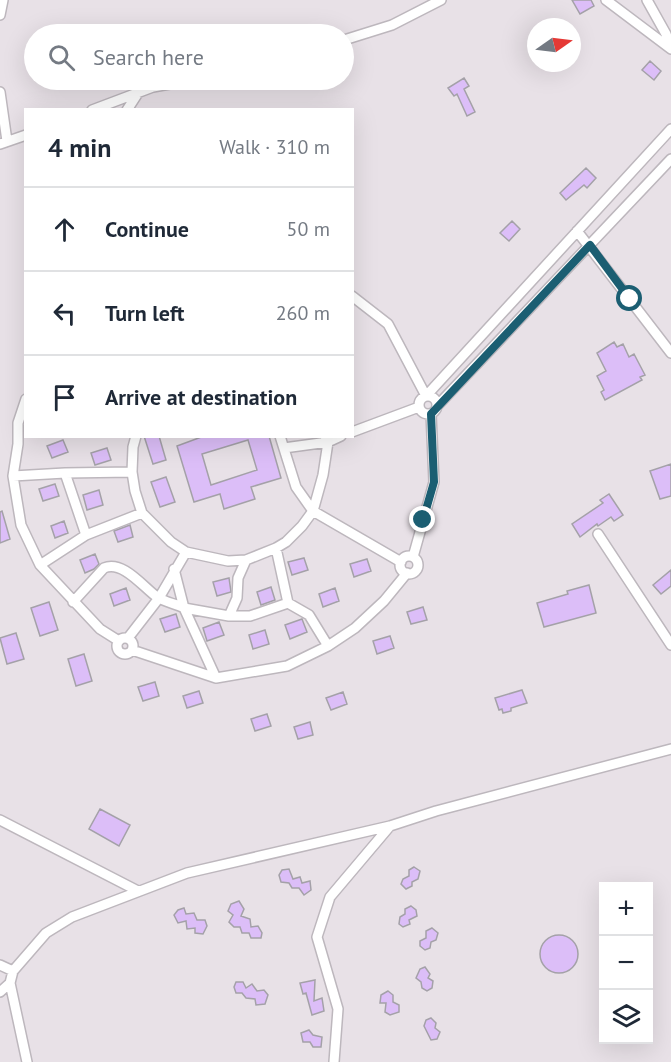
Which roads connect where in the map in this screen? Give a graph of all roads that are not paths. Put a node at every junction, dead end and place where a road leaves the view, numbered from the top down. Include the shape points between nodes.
1 (3, 0) edge
2 (441, 0) edge
3 (606, 0) edge
4 (647, 0) edge
5 (0, 15) edge
6 (354, 37) edge
7 (671, 48) edge
8 (146, 90) edge
9 (0, 92) edge
10 (138, 93) junction
11 (97, 108) edge
12 (128, 108) edge
13 (671, 129) edge
14 (24, 136) edge
15 (4, 142) edge
16 (671, 159) edge
17 (577, 231) junction
18 (590, 245) junction
19 (354, 298) edge
20 (671, 354) edge
21 (426, 396) junction
22 (419, 407) junction
23 (434, 410) junction
24 (22, 424) edge
25 (354, 431) edge
26 (135, 438) edge
27 (281, 438) edge
28 (327, 439) edge
29 (284, 448) junction
30 (132, 472) junction
31 (65, 473) junction
32 (12, 476) junction
33 (313, 511) junction
34 (142, 513) junction
35 (598, 534) dead end
36 (86, 535) junction
37 (276, 548) junction
38 (186, 552) junction
39 (412, 557) junction
40 (246, 560) junction
41 (401, 562) junction
42 (40, 565) junction
43 (174, 569) junction
44 (407, 573) junction
45 (159, 598) junction
46 (237, 598) junction
47 (73, 602) junction
48 (288, 603) junction
49 (184, 608) junction
50 (229, 616) junction
51 (250, 616) junction
52 (123, 640) junction
53 (671, 645) edge
54 (328, 646) junction
55 (132, 650) junction
56 (216, 678) junction
57 (671, 749) edge
58 (0, 820) edge
59 (390, 826) junction
60 (138, 891) junction
61 (0, 965) edge
62 (13, 971) junction
63 (10, 983) junction
64 (0, 992) edge
65 (27, 1062) edge
66 (334, 1062) edge

1 - 5 street
2 - 6 street via 392,25
3 - 7 street
4 - 7 street
8 - 10 street
9 - 15 street
10 - 11 street
10 - 12 street
13 - 17 street
14 - 15 street
16 - 18 street
17 - 18 street
17 - 21 street
18 - 20 street
18 - 23 street
19 - 21 street via 388,324
21 - 22 street via 419,401
21 - 23 street via 434,398
22 - 23 street via 425,414
22 - 25 street
23 - 39 street via 434,482
24 - 32 street
26 - 30 street
27 - 29 street
28 - 29 street
28 - 33 street
29 - 33 street via 296,487
30 - 31 street
30 - 34 street
31 - 32 street
31 - 36 street
32 - 42 street via 21,525
33 - 37 street
33 - 41 street
34 - 36 street
34 - 38 street
35 - 53 street
36 - 42 street
37 - 40 street
37 - 48 street
38 - 40 street via 228,561
38 - 43 street
39 - 41 street
39 - 44 street via 417,561 417,569
40 - 46 street via 238,578
41 - 44 street
42 - 47 street
43 - 45 street
43 - 49 street
44 - 54 street via 377,608
45 - 47 street via 131,575 109,566
45 - 49 street
45 - 52 street
46 - 50 street
46 - 51 street
47 - 52 street via 100,629
48 - 51 street
48 - 54 street via 309,615
49 - 50 street
49 - 56 street
50 - 51 street
52 - 55 street via 133,645
52 - 55 street via 117,646 121,652
54 - 56 street via 287,666
55 - 56 street
57 - 59 street
58 - 60 street
59 - 60 street via 187,873
59 - 66 street via 330,897 318,937 338,1009
60 - 62 street via 72,917 46,933
61 - 62 street
62 - 63 street
63 - 64 street
63 - 65 street

